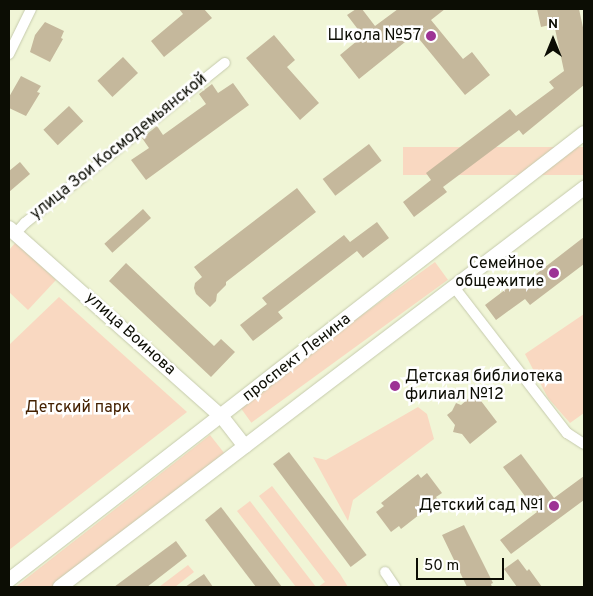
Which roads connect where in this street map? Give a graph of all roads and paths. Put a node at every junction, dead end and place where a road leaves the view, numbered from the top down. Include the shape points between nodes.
1 (31, 9) edge
2 (9, 54) edge
3 (225, 63) dead end
4 (584, 133) edge
5 (584, 188) edge
6 (12, 231) edge
7 (454, 287) junction
8 (222, 417) junction
9 (584, 444) edge
10 (245, 446) junction
11 (385, 572) dead end
12 (9, 580) edge
13 (60, 587) edge
14 (395, 587) edge

1 - 2 street
3 - 6 street, улица Зои Космодемьянской
4 - 8 main road, проспект Ленина
5 - 7 main road
6 - 8 main road, улица Воинова
7 - 9 street via 562,427
7 - 10 main road
8 - 10 main road, улица Воинова
8 - 12 main road, проспект Ленина
10 - 13 main road
11 - 14 street

